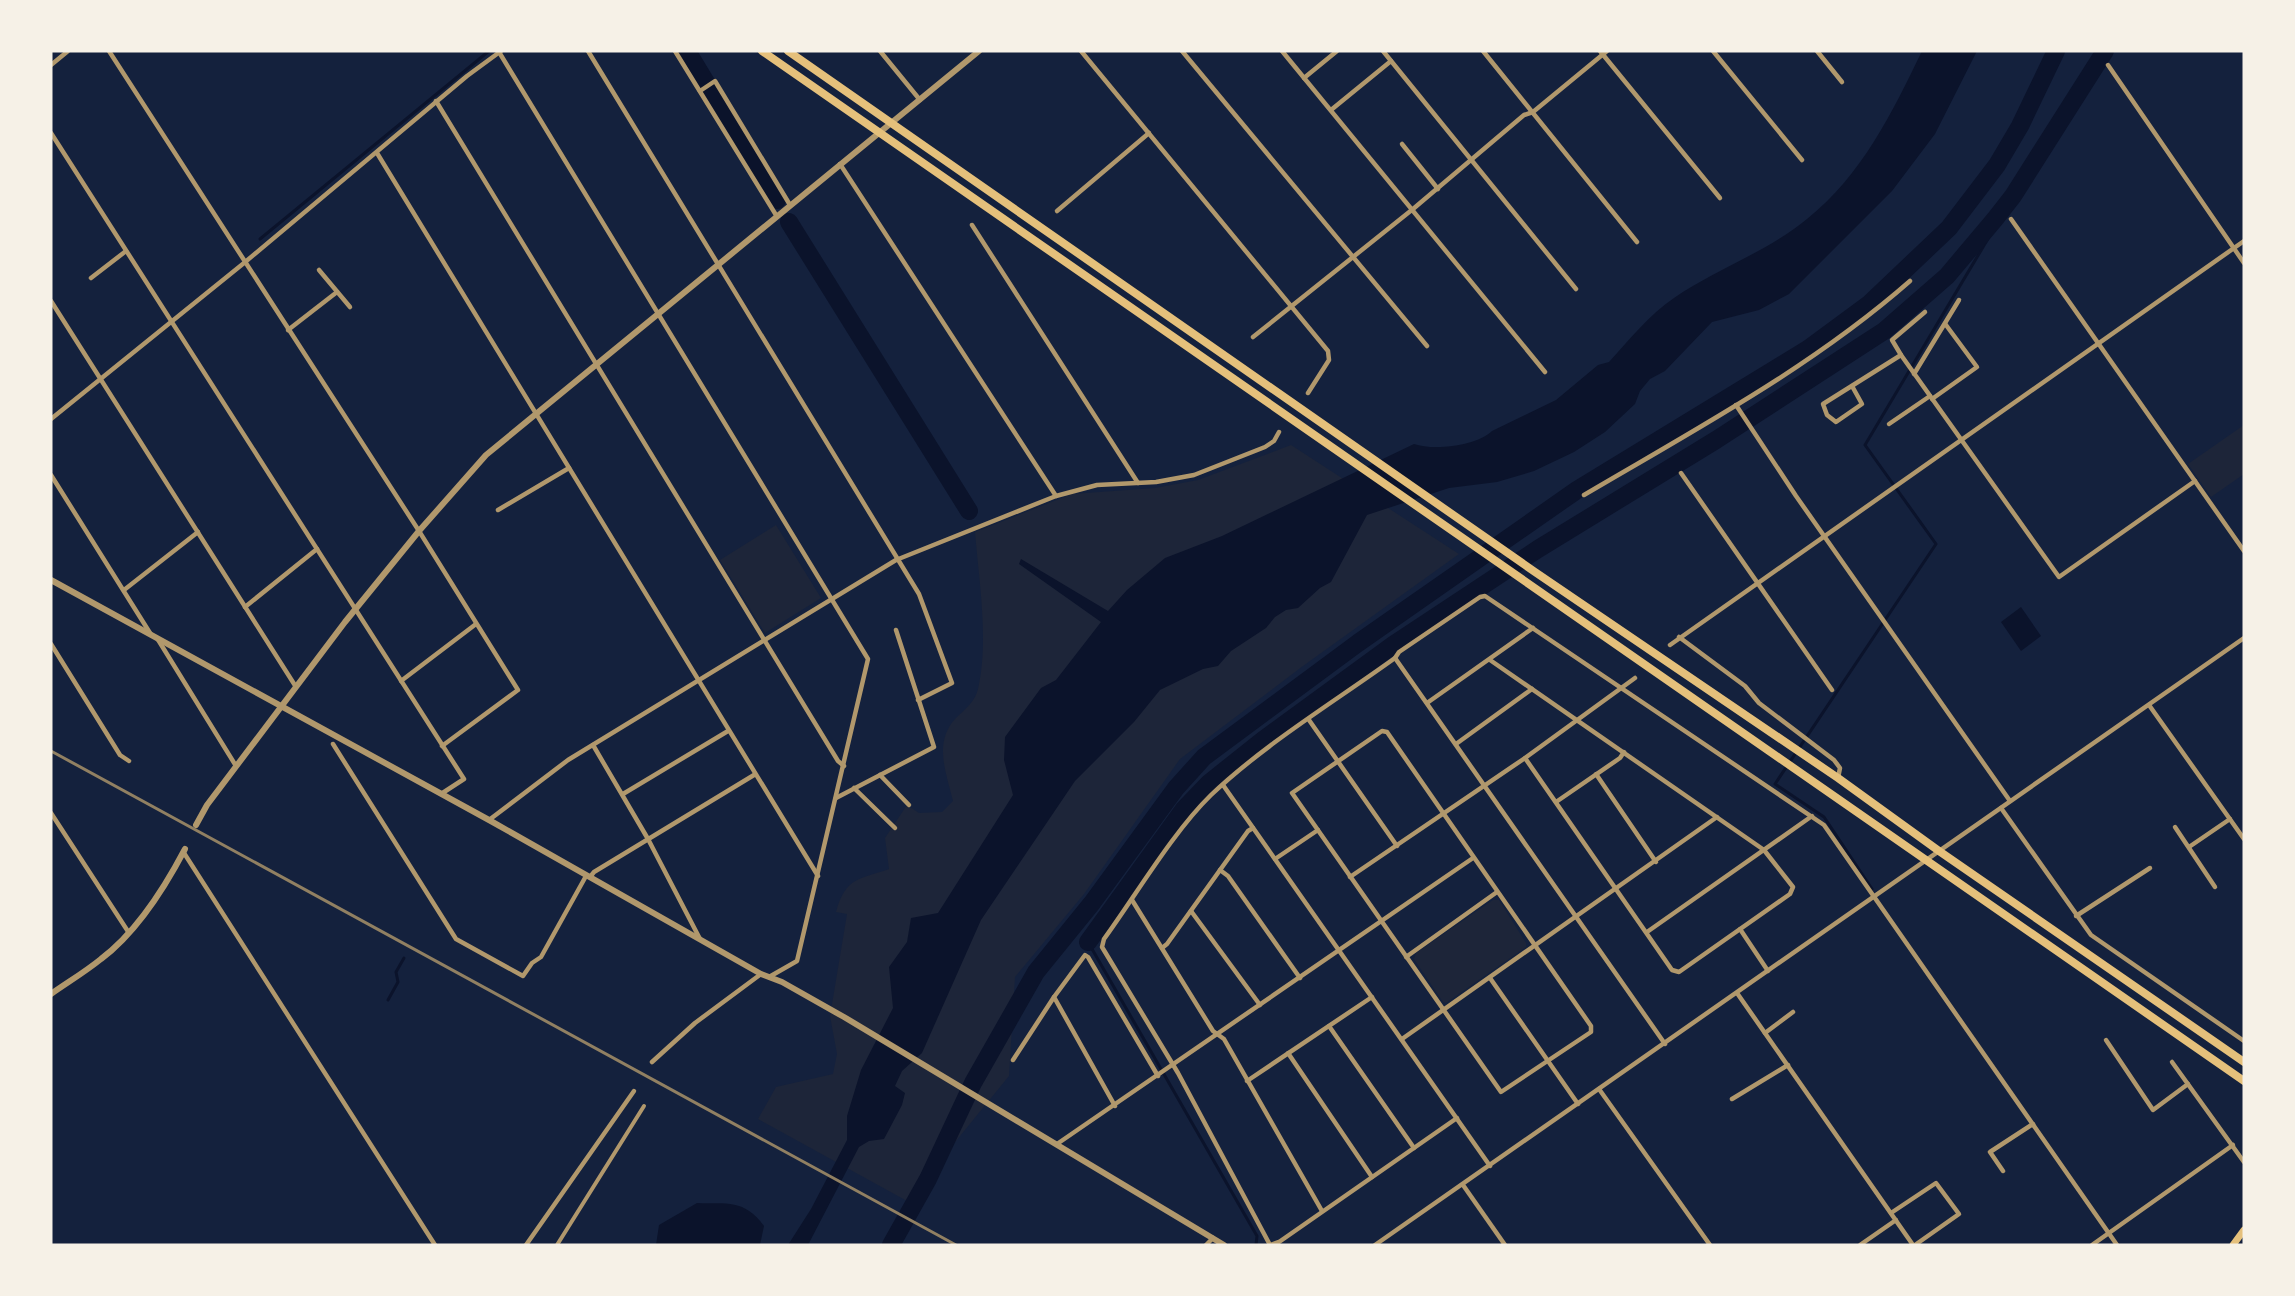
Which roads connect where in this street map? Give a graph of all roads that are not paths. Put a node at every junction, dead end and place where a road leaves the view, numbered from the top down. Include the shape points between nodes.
1 (68, 51) edge
2 (109, 51) edge
3 (588, 51) edge
4 (675, 51) edge
5 (762, 51) edge
6 (788, 51) edge
7 (880, 51) edge
8 (979, 51) edge
9 (1081, 51) edge
10 (1182, 51) edge
11 (1282, 51) edge
12 (1337, 51) edge
13 (1383, 51) edge
14 (1483, 51) edge
15 (1713, 51) edge
16 (1817, 51) edge
17 (500, 52) edge
18 (1603, 52) edge
19 (1391, 61) junction
20 (2108, 64) dead end
21 (51, 65) edge
22 (1304, 78) junction
23 (1842, 82) dead end
24 (700, 91) junction
25 (920, 100) junction
26 (436, 101) junction
27 (1331, 110) junction
28 (1533, 112) junction
29 (890, 122) junction
30 (878, 132) junction
31 (51, 133) edge
32 (1149, 133) junction
33 (58, 144) junction
34 (1402, 144) dead end
35 (51, 150) edge
36 (376, 153) junction
37 (1473, 160) junction
38 (1802, 160) dead end
39 (840, 164) junction
40 (1438, 189) junction
41 (1720, 198) dead end
42 (790, 204) junction
43 (1413, 209) junction
44 (1057, 211) dead end
45 (776, 215) junction
46 (2011, 219) dead end
47 (972, 225) dead end
48 (2244, 241) edge
49 (1637, 242) dead end
50 (2234, 248) junction
51 (126, 251) junction
52 (1352, 258) junction
53 (244, 263) junction
54 (2244, 264) edge
55 (717, 266) junction
56 (319, 270) dead end
57 (91, 278) dead end
58 (1910, 281) dead end
59 (1575, 289) dead end
60 (337, 292) junction
61 (1959, 300) dead end
62 (51, 302) edge
63 (350, 307) dead end
64 (1289, 308) junction
65 (1925, 312) dead end
66 (657, 315) junction
67 (171, 321) junction
68 (1946, 325) junction
69 (288, 330) junction
70 (1253, 337) dead end
71 (2098, 342) junction
72 (1427, 346) dead end
73 (1901, 355) junction
74 (595, 364) junction
75 (1545, 372) dead end
76 (1913, 372) junction
77 (100, 380) junction
78 (1852, 386) junction
79 (1308, 393) dead end
80 (1931, 397) junction
81 (1736, 405) junction
82 (535, 413) junction
83 (51, 419) edge
84 (1890, 424) dead end
85 (1279, 432) dead end
86 (1962, 439) junction
87 (568, 468) junction
88 (1681, 473) dead end
89 (51, 475) edge
90 (2195, 481) junction
91 (1138, 483) junction
92 (1584, 495) dead end
93 (1056, 496) junction
94 (498, 510) dead end
95 (419, 531) junction
96 (198, 532) junction
97 (1824, 536) junction
98 (317, 549) junction
99 (2244, 551) edge
100 (896, 560) junction
101 (51, 580) edge
102 (1757, 582) junction
103 (124, 590) junction
104 (830, 600) junction
105 (245, 607) junction
106 (355, 609) junction
107 (476, 624) junction
108 (1533, 628) junction
109 (896, 630) dead end
110 (154, 637) junction
111 (1679, 637) junction
112 (2244, 638) edge
113 (764, 640) junction
114 (51, 644) edge
115 (1670, 645) dead end
116 (1395, 658) junction
117 (1490, 660) junction
118 (1635, 678) dead end
119 (401, 681) junction
120 (697, 681) junction
121 (296, 687) junction
122 (1532, 689) junction
123 (1623, 689) junction
124 (1832, 690) dead end
125 (918, 700) junction
126 (1427, 703) junction
127 (2149, 705) junction
128 (282, 706) junction
129 (1309, 720) junction
130 (1578, 720) junction
131 (728, 731) junction
132 (333, 744) dead end
133 (1456, 744) junction
134 (593, 745) junction
135 (442, 746) junction
136 (1624, 752) junction
137 (1525, 758) junction
138 (129, 761) dead end
139 (1338, 762) junction
140 (236, 766) junction
141 (844, 766) junction
142 (1596, 774) junction
143 (754, 775) junction
144 (880, 775) junction
145 (1838, 778) junction
146 (1223, 784) junction
147 (1484, 786) junction
148 (854, 788) junction
149 (441, 794) junction
150 (623, 794) junction
151 (836, 798) junction
152 (2010, 801) junction
153 (1556, 802) junction
154 (909, 806) dead end
155 (2001, 808) junction
156 (51, 813) edge
157 (1442, 814) junction
158 (1812, 816) junction
159 (1717, 817) junction
160 (2230, 819) junction
161 (489, 820) junction
162 (196, 825) dead end
163 (2175, 827) dead end
164 (895, 828) dead end
165 (1253, 828) junction
166 (1318, 830) junction
167 (648, 839) junction
168 (2244, 839) edge
169 (1397, 846) junction
170 (2188, 847) junction
171 (1764, 850) junction
172 (184, 851) joint
173 (1940, 851) junction
174 (1473, 858) junction
175 (1275, 859) junction
176 (1926, 861) junction
177 (1656, 862) junction
178 (1220, 870) junction
179 (2148, 872) dead end
180 (588, 876) junction
181 (818, 876) junction
182 (1350, 877) junction
183 (2215, 887) dead end
184 (1617, 890) junction
185 (1497, 892) junction
186 (1874, 898) junction
187 (1132, 900) junction
188 (1191, 911) junction
189 (2076, 916) junction
190 (1577, 917) junction
191 (1382, 922) junction
192 (1740, 929) junction
193 (1647, 932) junction
194 (129, 933) junction
195 (701, 940) junction
196 (1535, 947) junction
197 (1162, 948) junction
198 (1339, 951) junction
199 (1406, 957) junction
200 (1768, 971) junction
201 (761, 974) junction
202 (769, 976) junction
203 (1300, 978) junction
204 (1490, 978) junction
205 (1737, 993) junction
206 (51, 994) edge
207 (1054, 997) junction
208 (1372, 997) junction
209 (1260, 1005) junction
210 (1443, 1010) junction
211 (1793, 1012) dead end
212 (1329, 1026) junction
213 (1765, 1033) junction
214 (1218, 1035) junction
215 (1402, 1039) junction
216 (2106, 1040) dead end
217 (2244, 1041) edge
218 (1665, 1044) junction
219 (1288, 1053) junction
220 (1013, 1060) dead end
221 (652, 1062) dead end
222 (1548, 1062) junction
223 (2172, 1062) dead end
224 (2244, 1062) edge
225 (1788, 1065) junction
226 (1174, 1066) junction
227 (1158, 1076) junction
228 (1247, 1081) junction
229 (2244, 1082) edge
230 (2188, 1084) junction
231 (1599, 1089) junction
232 (634, 1091) dead end
233 (1732, 1099) dead end
234 (1578, 1104) junction
235 (644, 1106) dead end
236 (1115, 1106) junction
237 (1457, 1119) junction
238 (2033, 1125) junction
239 (1057, 1144) junction
240 (2233, 1145) junction
241 (1414, 1148) junction
242 (2244, 1162) edge
243 (1490, 1166) junction
244 (2003, 1171) dead end
245 (1372, 1177) junction
246 (1463, 1185) junction
247 (1322, 1211) junction
248 (1891, 1213) junction
249 (1896, 1220) junction
250 (2244, 1230) edge
251 (2109, 1233) junction
252 (1212, 1238) junction
253 (2235, 1244) edge
254 (435, 1245) edge
255 (526, 1245) edge
256 (557, 1245) edge
257 (1206, 1245) edge
258 (1224, 1245) edge
259 (1270, 1245) edge
260 (1375, 1245) edge
261 (1505, 1245) edge
262 (1710, 1245) edge
263 (1860, 1245) edge
264 (1913, 1245) edge
265 (2092, 1245) edge
266 (2118, 1245) edge

1 - 21 street
2 - 53 street
3 - 55 street
4 - 24 street
5 - 30 highway
6 - 29 highway
7 - 25 street
8 - 25 street
9 - 32 street
10 - 52 street
11 - 22 street
12 - 22 street
13 - 19 street
14 - 28 street
15 - 38 street
16 - 23 street
17 - 26 street
17 - 66 street
18 - 28 street
18 - 41 street
19 - 27 street
19 - 37 street
20 - 50 street
22 - 27 street
24 - 42 street via 715,81
24 - 45 street
25 - 29 street
26 - 36 street
26 - 74 street
27 - 43 street
28 - 37 street via 1524,115
28 - 49 street
29 - 30 street
29 - 145 highway via 1535,572
30 - 39 street
30 - 176 highway
31 - 33 street
32 - 44 street
32 - 64 street
33 - 35 street
33 - 51 street
34 - 40 street
36 - 53 street
36 - 82 street
37 - 40 street
37 - 59 street
39 - 42 street
39 - 93 street
40 - 43 street
42 - 45 street
43 - 52 street
43 - 75 street
45 - 55 street
46 - 71 street
47 - 91 street
48 - 50 street
50 - 54 street
50 - 71 street
51 - 57 street
51 - 67 street
52 - 64 street
52 - 72 street
53 - 67 street
53 - 69 street
55 - 66 street
55 - 100 street
56 - 60 street
58 - 81 street via 1845,335
60 - 63 street
60 - 69 street
61 - 68 street
62 - 77 street
64 - 70 street
64 - 79 street via 1328,351 1329,360
65 - 73 street via 1892,340
66 - 74 street
66 - 104 street
67 - 77 street
67 - 98 street
68 - 76 street
68 - 80 street via 1977,367
69 - 95 street
71 - 86 street
71 - 90 street
73 - 76 street
73 - 78 street
74 - 82 street
74 - 113 street
76 - 80 street
77 - 83 street
77 - 96 street
78 - 78 street via 1823,404 1827,415 1836,422 1862,404
80 - 84 street
80 - 86 street
81 - 92 street
81 - 97 street
82 - 87 street
82 - 95 street via 486,455
85 - 91 street via 1265,447 1212,469
86 - 90 street via 2059,577
86 - 97 street
87 - 94 street
87 - 120 street
88 - 102 street
89 - 103 street
90 - 99 street
91 - 93 street via 1097,485
93 - 100 street
95 - 106 street
95 - 107 street
96 - 103 street
96 - 105 street
97 - 102 street
97 - 152 street
98 - 105 street
98 - 106 street
100 - 104 street
100 - 125 street via 919,594 952,683
101 - 110 street
102 - 111 street
102 - 124 street
103 - 110 street
104 - 113 street
104 - 141 street via 868,659
105 - 121 street
106 - 119 street
106 - 121 street
107 - 119 street
107 - 135 street via 518,690
108 - 116 street via 1485,596 1480,597
108 - 117 street
108 - 123 street
109 - 125 street
110 - 128 street
110 - 140 street
111 - 115 street
111 - 145 street via 1834,760 1840,768
112 - 127 street
113 - 120 street
113 - 141 street
114 - 138 street via 120,755
116 - 126 street
116 - 129 street
117 - 122 street
117 - 126 street
118 - 123 street
119 - 135 street
120 - 131 street
120 - 134 street
121 - 128 street
122 - 130 street
122 - 133 street
123 - 130 street
123 - 158 street
125 - 144 street via 934,747
126 - 133 street
127 - 152 street
127 - 160 street
128 - 140 street
128 - 149 street
129 - 139 street
129 - 146 street
130 - 136 street
130 - 137 street
131 - 143 street
131 - 150 street
132 - 180 street via 456,939 523,976 541,957
133 - 147 street
134 - 150 street
134 - 161 street
135 - 149 street via 464,778
136 - 142 street
136 - 159 street
137 - 147 street
137 - 153 street
139 - 157 street via 1382,731 1387,732
139 - 166 street via 1292,793
139 - 169 street
140 - 162 street
141 - 151 street
142 - 153 street
142 - 177 street
143 - 167 street
143 - 181 street
144 - 148 street
144 - 154 street
145 - 173 highway
146 - 165 street
146 - 187 street via 1184,828
147 - 157 street
147 - 190 street
148 - 151 street
148 - 164 street
149 - 161 street
150 - 167 street
151 - 181 street
152 - 155 street
153 - 184 street
155 - 173 street
155 - 189 street
156 - 194 street
157 - 169 street
157 - 174 street
158 - 171 street
158 - 186 street via 1824,825
159 - 171 street
159 - 177 street
160 - 168 street
160 - 170 street
161 - 180 street
163 - 170 street
165 - 175 street
165 - 178 street
166 - 175 street
166 - 182 street
167 - 180 street
167 - 195 street
169 - 182 street
170 - 183 street
171 - 192 street via 1793,887 1790,894
171 - 193 street
172 - 194 street via 153,903
172 - 254 street
173 - 176 street
173 - 224 highway
174 - 185 street
174 - 191 street
175 - 198 street
176 - 186 street
176 - 229 highway
177 - 184 street
178 - 188 street
178 - 203 street
179 - 189 street
180 - 195 street
181 - 202 street via 796,961
182 - 191 street
184 - 190 street
184 - 193 street
185 - 196 street
185 - 199 street
186 - 200 street
186 - 238 street
187 - 197 street
187 - 226 street via 1102,947
188 - 197 street
188 - 209 street
189 - 217 street via 2091,935
190 - 196 street
190 - 218 street
191 - 198 street
191 - 199 street
192 - 193 street via 1679,972 1672,970
192 - 200 street
194 - 206 street via 102,959
195 - 201 street
196 - 204 street
196 - 222 street via 1591,1026 1591,1032
197 - 214 street
198 - 203 street
198 - 208 street
199 - 210 street
200 - 205 street
201 - 202 street
201 - 221 street via 695,1023
202 - 239 street
203 - 209 street
204 - 210 street
204 - 222 street
205 - 213 street
205 - 218 street
207 - 220 street
207 - 227 street via 1088,957
207 - 236 street
208 - 212 street
208 - 215 street
209 - 214 street
210 - 215 street
210 - 222 street via 1501,1092
211 - 213 street
212 - 219 street
212 - 241 street
213 - 225 street
214 - 226 street
214 - 228 street
215 - 237 street
216 - 230 street via 2153,1110
218 - 231 street
219 - 228 street
219 - 245 street
222 - 234 street
223 - 230 street
225 - 233 street
225 - 248 street
226 - 227 street
226 - 259 street
227 - 236 street
228 - 247 street
230 - 240 street
231 - 234 street
231 - 262 street
232 - 255 street
234 - 243 street
235 - 256 street
236 - 239 street
237 - 241 street
237 - 243 street
238 - 244 street via 1990,1152
238 - 251 street
239 - 252 street
240 - 242 street
240 - 251 street
241 - 245 street
243 - 246 street
245 - 247 street
246 - 260 street
246 - 261 street
247 - 259 street
248 - 249 street
248 - 264 street via 1936,1183 1959,1214
249 - 263 street
249 - 264 street
250 - 253 main road
251 - 265 street
251 - 266 street
252 - 257 street
252 - 258 street

